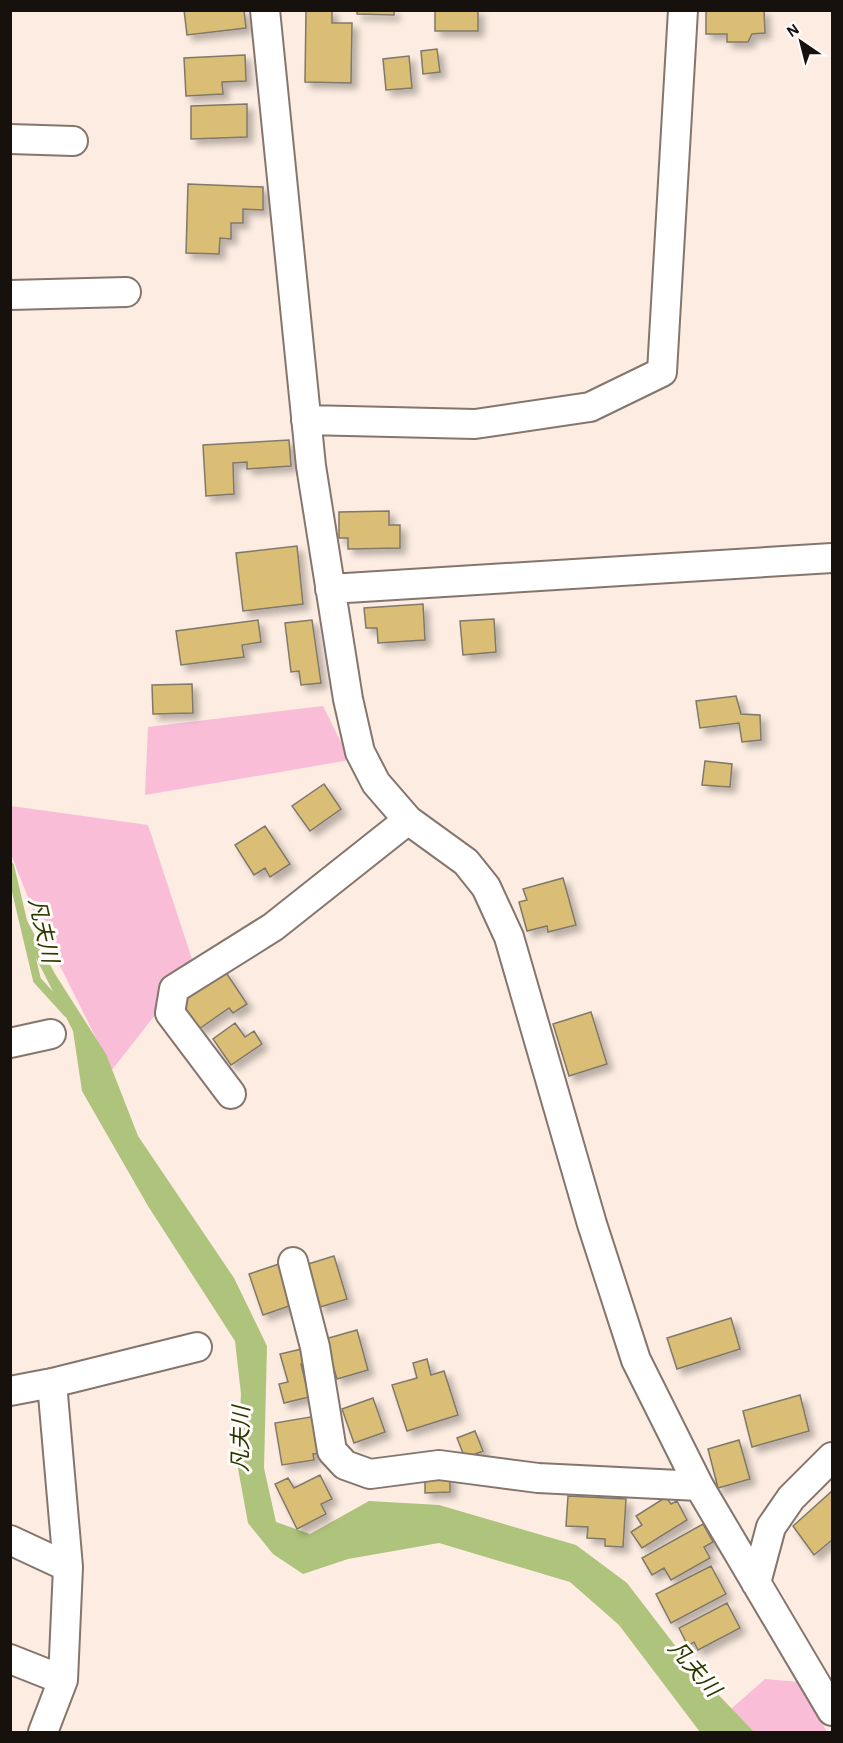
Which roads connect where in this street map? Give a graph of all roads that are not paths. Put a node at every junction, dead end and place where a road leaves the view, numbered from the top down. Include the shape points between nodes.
1 (266, 10) edge
2 (683, 10) edge
3 (10, 139) edge
4 (73, 141) dead end
5 (126, 292) dead end
6 (10, 295) edge
7 (306, 420) junction
8 (832, 558) edge
9 (330, 589) junction
10 (408, 820) junction
11 (51, 1034) dead end
12 (10, 1042) edge
13 (231, 1094) dead end
14 (292, 1262) dead end
15 (197, 1347) dead end
16 (52, 1383) junction
17 (10, 1391) edge
18 (832, 1458) edge
19 (699, 1486) junction
20 (10, 1540) edge
21 (69, 1567) junction
22 (756, 1583) junction
23 (10, 1659) edge
24 (63, 1680) junction
25 (832, 1711) edge
26 (43, 1732) edge

1 - 7 street
2 - 7 street via 662,372 590,407 475,424
3 - 4 street
5 - 6 street
7 - 9 street
8 - 9 street
9 - 10 street via 360,752 376,783
10 - 13 street via 273,927 174,989 170,1013
10 - 19 street via 466,862 486,887 509,937 592,1224 636,1360
11 - 12 street
14 - 19 street via 315,1347 332,1451 345,1465 370,1474 439,1465 538,1478
15 - 16 street
16 - 17 street
16 - 21 street
18 - 22 street via 791,1498 771,1527
19 - 22 street
20 - 21 street
21 - 24 street
22 - 25 street
23 - 24 street
24 - 26 street

